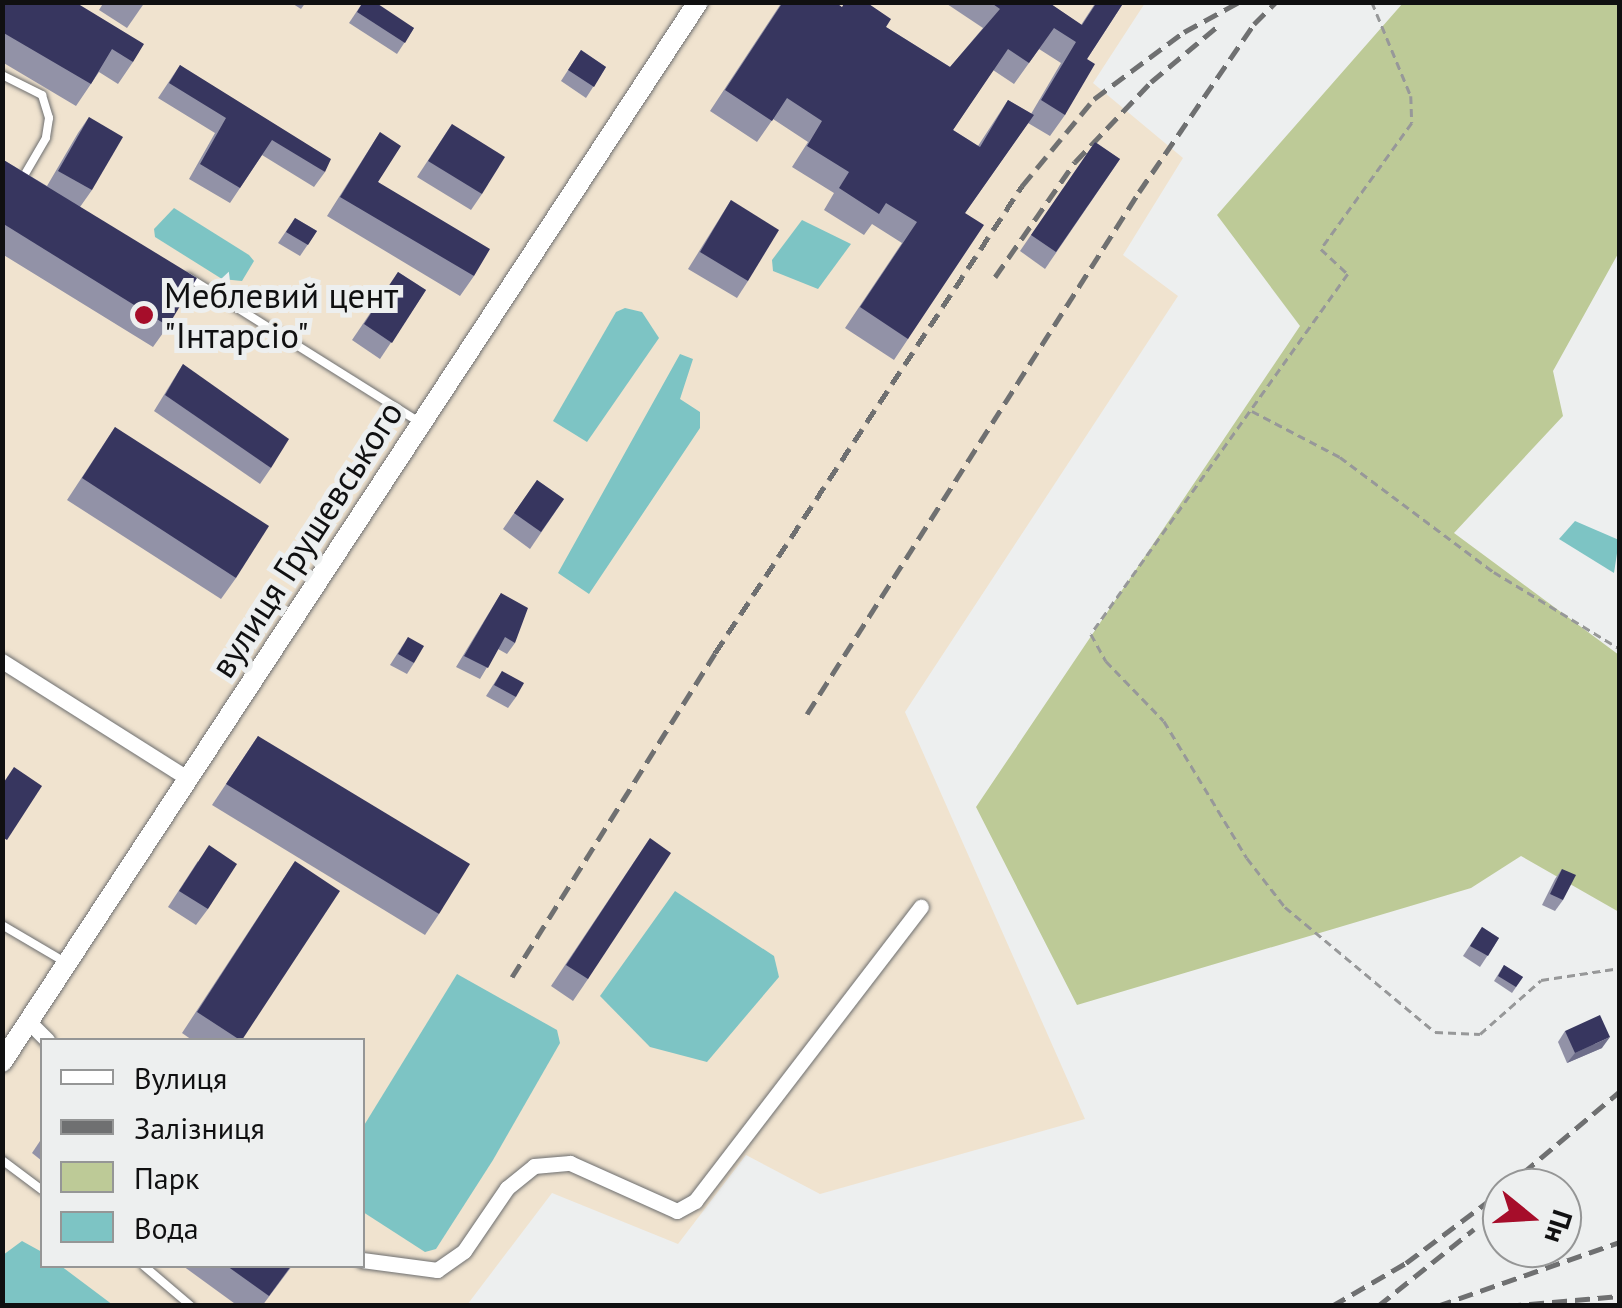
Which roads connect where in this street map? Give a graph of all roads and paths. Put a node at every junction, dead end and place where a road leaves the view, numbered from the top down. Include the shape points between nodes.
1 (698, 2) edge
2 (1372, 2) edge
3 (2, 76) edge
4 (35, 192) edge
5 (170, 266) edge
6 (1251, 410) junction
7 (422, 423) junction
8 (1620, 649) edge
9 (2, 661) edge
10 (187, 778) junction
11 (921, 907) dead end
12 (2, 925) edge
13 (67, 963) junction
14 (1620, 968) edge
15 (28, 1021) junction
16 (46, 1038) edge
17 (2, 1062) edge
18 (2, 1160) edge
19 (40, 1188) edge
20 (365, 1260) edge
21 (146, 1268) edge
22 (191, 1306) edge

1 - 7 street, вулиця Грушевського
2 - 6 path via 1411,96 1412,124 1321,249 1348,274
3 - 4 lane via 42,96 49,118 46,138 16,180
5 - 7 lane
6 - 8 path via 1340,457 1494,572
6 - 14 path via 1091,634 1106,661 1164,720 1247,858 1285,907 1435,1032 1480,1034 1541,980
7 - 10 street, вулиця Грушевського
9 - 10 street
10 - 13 street, вулиця Грушевського
11 - 20 street via 696,1201 677,1211 570,1163 534,1166 508,1188 464,1251 436,1270
12 - 13 lane
13 - 15 street, вулиця Грушевського
15 - 16 street
15 - 17 street, вулиця Грушевського
18 - 19 lane
21 - 22 lane

